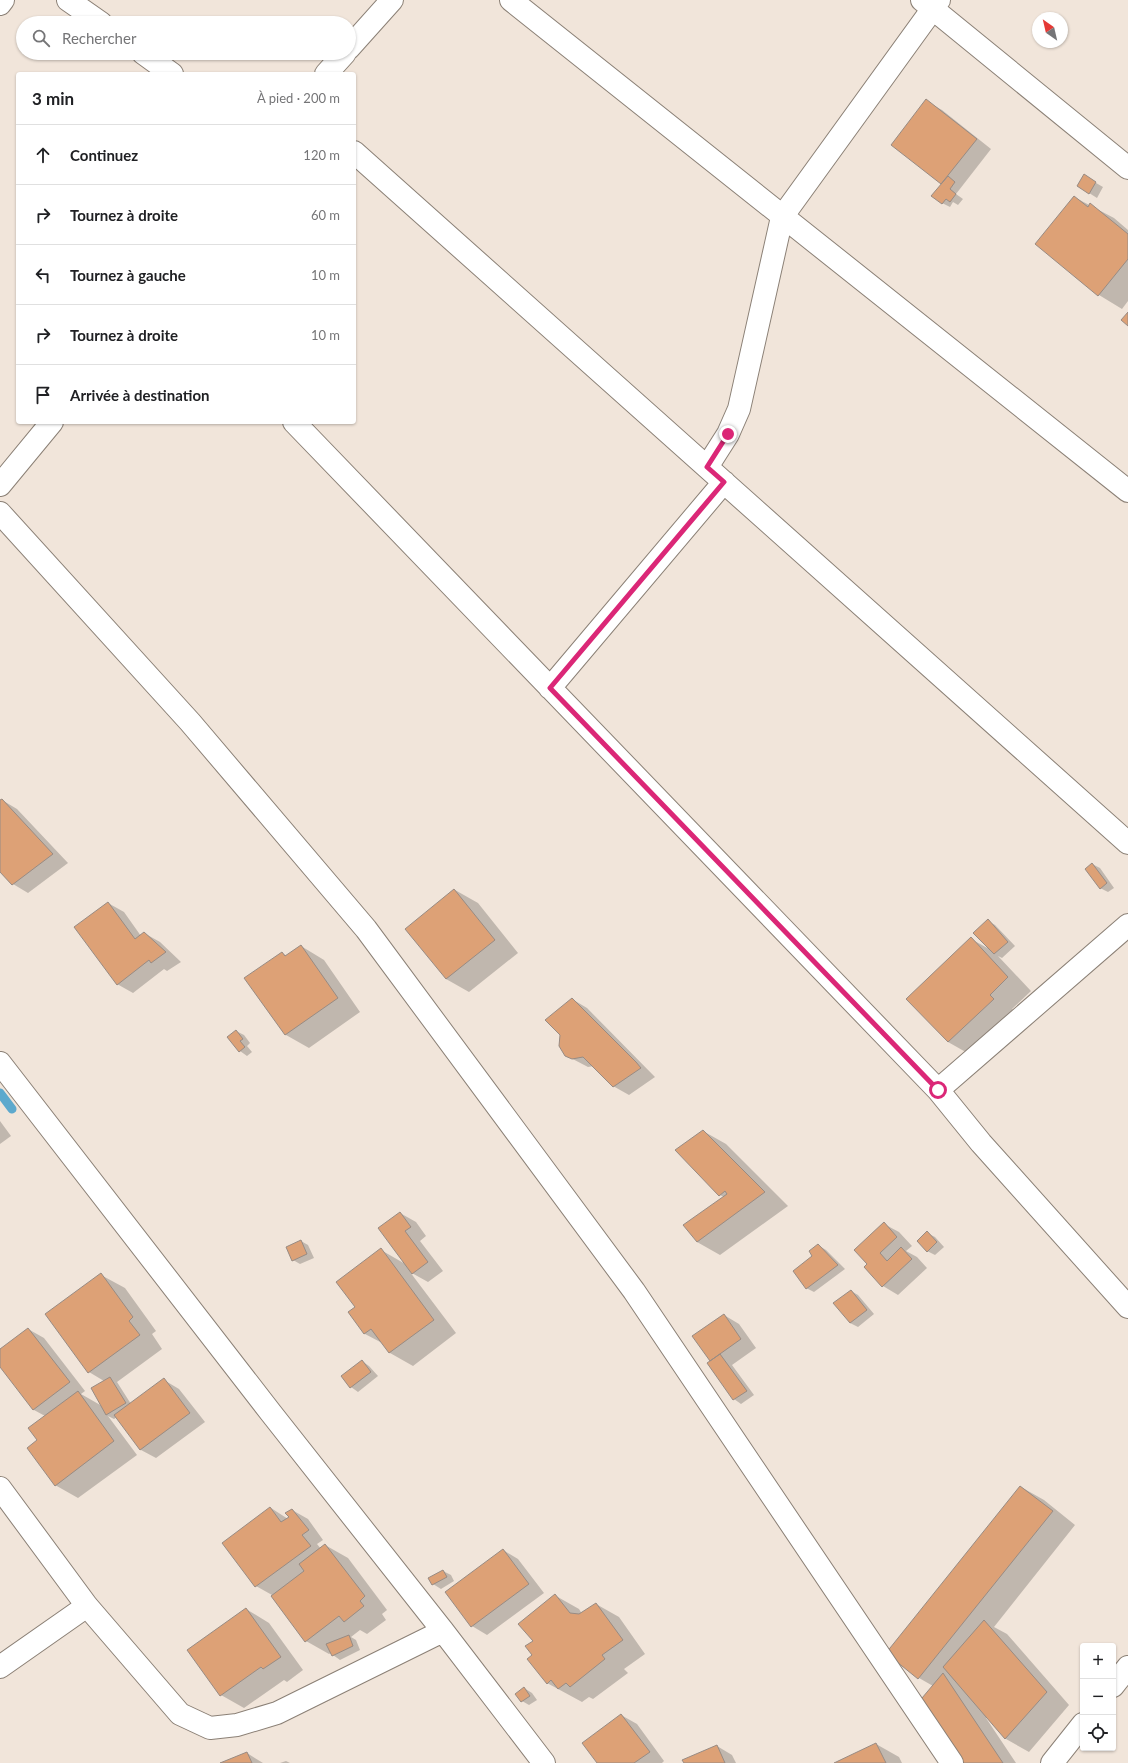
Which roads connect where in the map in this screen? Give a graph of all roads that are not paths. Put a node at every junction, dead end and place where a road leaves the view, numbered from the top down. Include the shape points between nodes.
1 (3, 0) edge
2 (68, 0) edge
3 (392, 0) edge
4 (511, 0) edge
5 (931, 3) edge
6 (0, 4) edge
7 (91, 16) edge
8 (356, 40) edge
9 (153, 60) edge
10 (339, 60) edge
11 (169, 72) edge
12 (328, 72) edge
13 (356, 154) edge
14 (1128, 168) edge
15 (782, 217) junction
16 (50, 424) edge
17 (296, 424) edge
18 (707, 467) junction
19 (724, 482) junction
20 (0, 485) edge
21 (1128, 491) edge
22 (0, 513) edge
23 (550, 688) junction
24 (1128, 843) edge
25 (1128, 926) edge
26 (0, 1063) edge
27 (938, 1090) junction
28 (1128, 1307) edge
29 (0, 1488) edge
30 (87, 1606) junction
31 (443, 1631) junction
32 (0, 1667) edge
33 (1128, 1667) edge
34 (1116, 1682) edge
35 (1080, 1728) edge
36 (544, 1763) edge
37 (952, 1763) edge
38 (1052, 1763) edge

1 - 6 street
2 - 7 street
3 - 8 street
4 - 15 street
5 - 14 street
5 - 15 street
9 - 11 street
10 - 12 street
13 - 18 street
15 - 18 street via 739,410 728,434
15 - 21 street
16 - 20 street
17 - 23 street
18 - 19 street
19 - 23 street
19 - 24 street
22 - 37 street via 190,722 366,928 634,1291
23 - 27 street
25 - 27 street
26 - 31 street
27 - 28 street via 981,1143
29 - 30 street
30 - 31 street via 180,1714 210,1728 237,1725 277,1713
30 - 32 street
31 - 36 street
33 - 34 street
35 - 38 street

